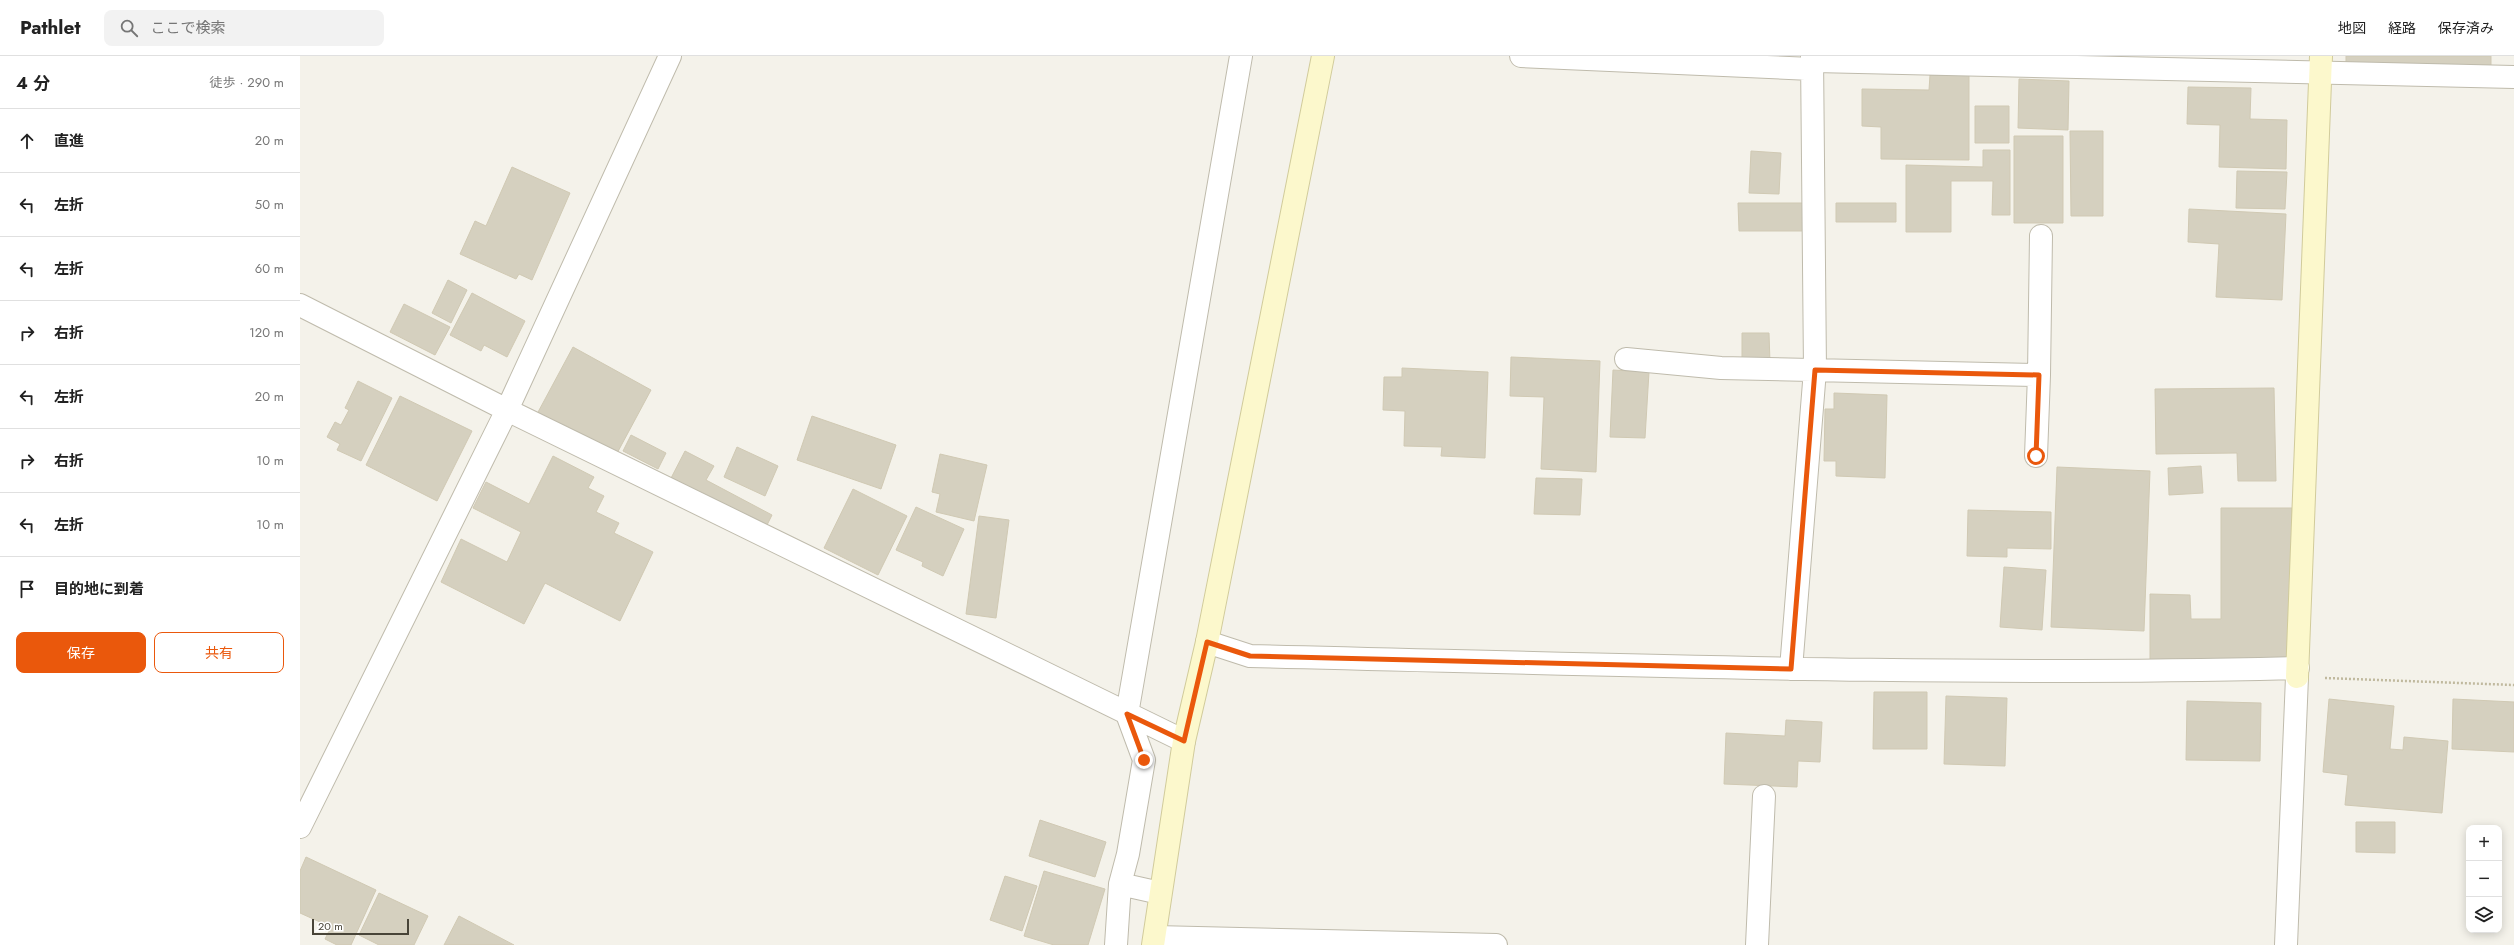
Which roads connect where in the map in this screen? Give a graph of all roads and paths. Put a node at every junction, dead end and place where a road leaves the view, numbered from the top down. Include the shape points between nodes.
1 (670, 56) edge
2 (1242, 56) edge
3 (1323, 56) edge
4 (1521, 56) edge
5 (1812, 62) edge
6 (2321, 65) edge
7 (2514, 77) edge
8 (2041, 236) dead end
9 (300, 305) edge
10 (1626, 359) dead end
11 (1815, 370) junction
12 (2039, 375) junction
13 (507, 410) junction
14 (2036, 456) dead end
15 (1207, 642) junction
16 (1791, 669) junction
17 (2297, 672) junction
18 (2514, 685) edge
19 (1127, 714) junction
20 (1184, 741) junction
21 (1764, 796) dead end
22 (300, 827) edge
23 (1120, 884) junction
24 (1160, 893) junction
25 (1154, 941) edge
26 (1116, 945) edge
27 (1496, 945) edge
28 (1757, 945) edge
29 (2286, 945) edge

1 - 13 street
2 - 19 street
3 - 15 street
4 - 5 street
5 - 6 street
5 - 11 street
6 - 7 street
6 - 17 street
8 - 12 street
9 - 13 street
10 - 11 street via 1721,368
11 - 12 street
11 - 16 street
12 - 14 street
13 - 19 street
13 - 22 street
15 - 16 street via 1250,656
15 - 20 street
16 - 17 street
17 - 18 path
17 - 29 street
19 - 20 street
19 - 23 street via 1144,760 1128,854
20 - 24 street
21 - 28 street
23 - 24 street
23 - 26 street
24 - 25 street
25 - 27 street

